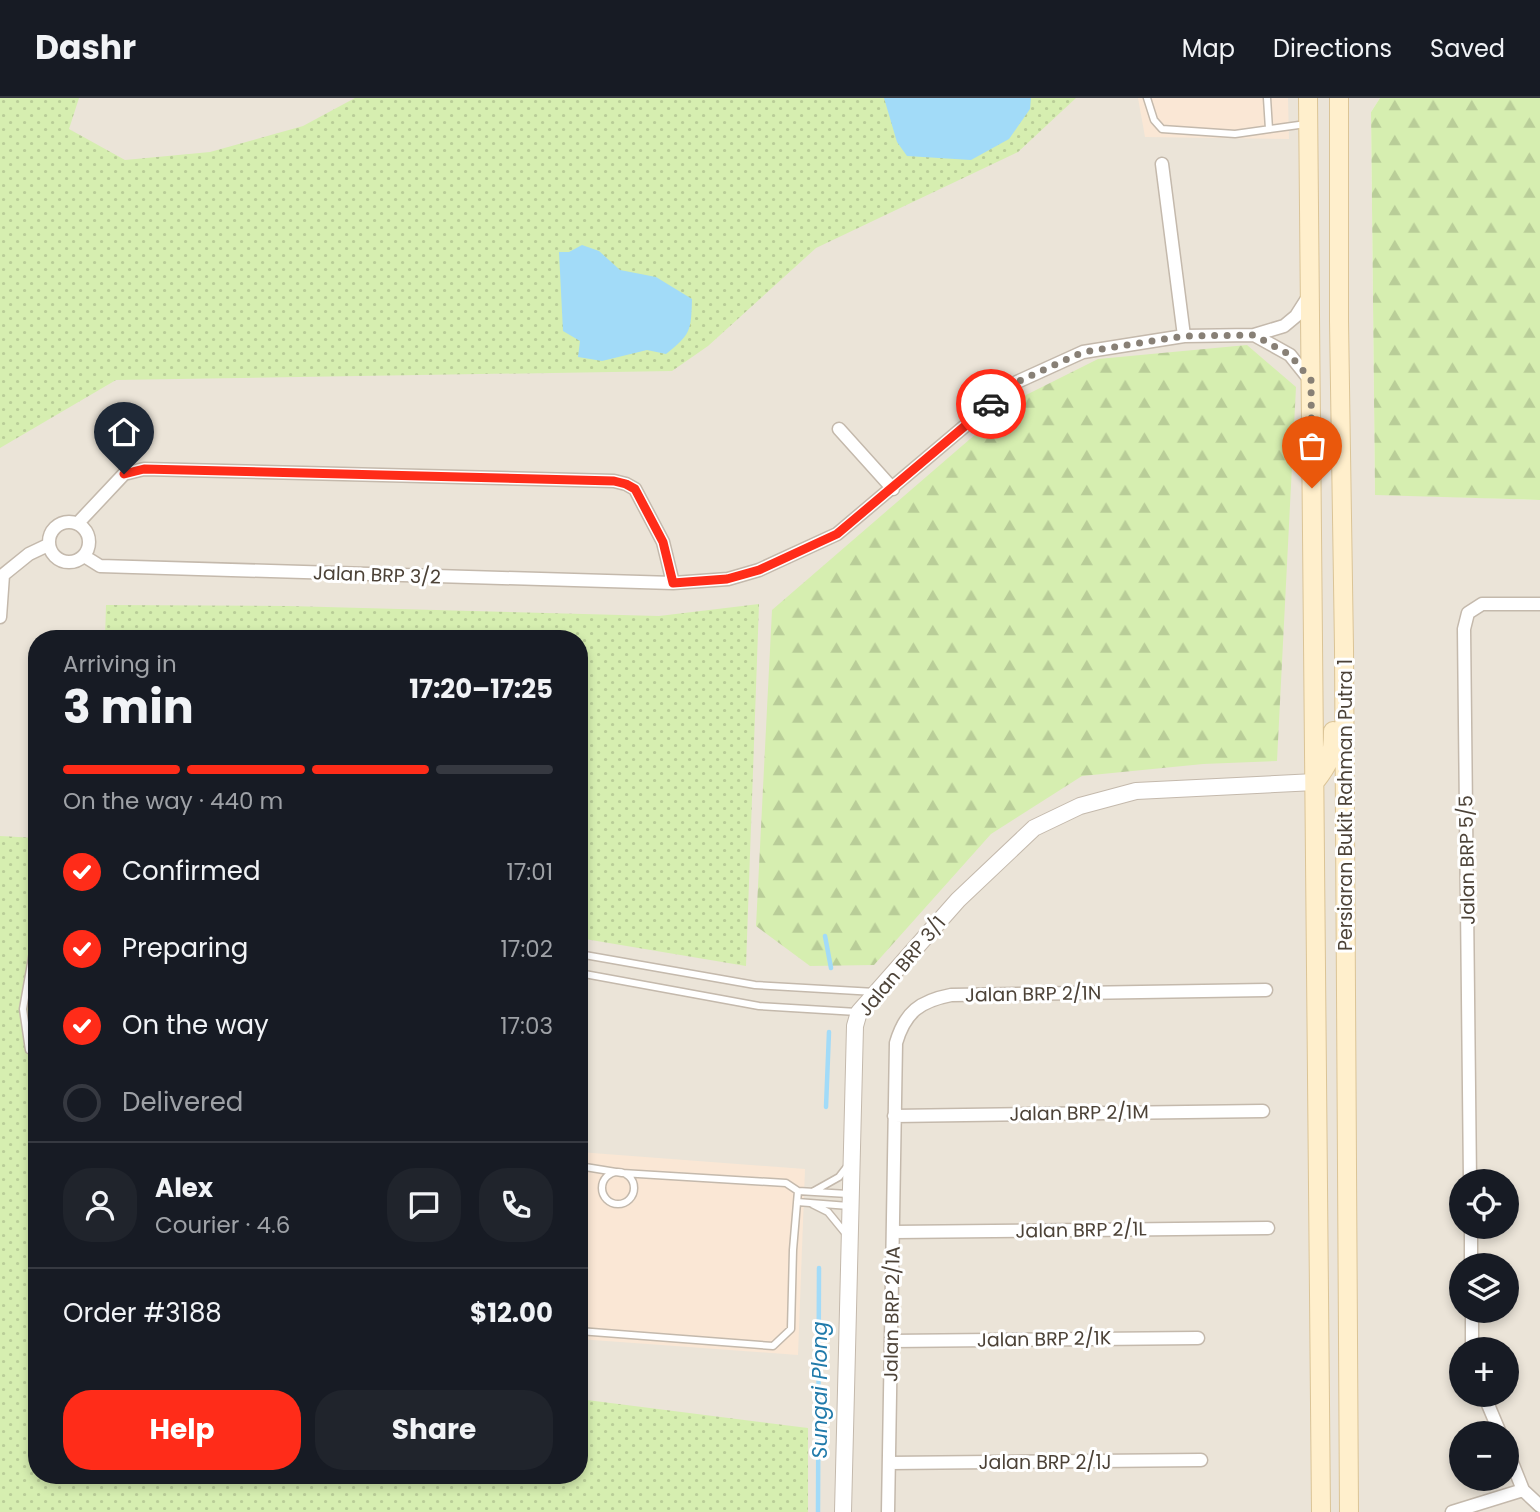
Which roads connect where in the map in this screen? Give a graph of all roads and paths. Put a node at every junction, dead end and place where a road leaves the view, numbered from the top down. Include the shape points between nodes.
1 (1147, 98) edge
2 (1267, 98) edge
3 (1308, 98) edge
4 (1341, 103) edge
5 (1308, 124) junction
6 (1269, 129) junction
7 (1161, 164) dead end
8 (1310, 294) junction
9 (1254, 335) junction
10 (1184, 336) junction
11 (1311, 380) junction
12 (839, 429) dead end
13 (893, 489) junction
14 (78, 523) junction
15 (48, 545) junction
16 (84, 556) junction
17 (673, 583) junction
18 (1540, 604) edge
19 (0, 617) edge
20 (1344, 648) junction
21 (1315, 782) junction
22 (1345, 816) junction
23 (588, 956) edge
24 (588, 975) edge
25 (28, 980) edge
26 (1266, 990) dead end
27 (876, 992) junction
28 (859, 1012) junction
29 (28, 1043) edge
30 (1264, 1111) dead end
31 (894, 1116) junction
32 (850, 1162) junction
33 (588, 1167) edge
34 (1470, 1169) edge
35 (622, 1172) junction
36 (798, 1191) junction
37 (812, 1192) junction
38 (849, 1200) junction
39 (797, 1202) junction
40 (812, 1203) junction
41 (1268, 1228) dead end
42 (894, 1232) junction
43 (849, 1239) junction
44 (588, 1332) edge
45 (1198, 1338) dead end
46 (891, 1341) junction
47 (1201, 1460) dead end
48 (889, 1463) junction
49 (1519, 1480) edge
50 (1523, 1490) junction
51 (1540, 1506) edge
52 (843, 1512) edge
53 (888, 1512) edge
54 (1321, 1512) edge
55 (1349, 1512) edge
56 (1452, 1512) edge

1 - 6 lane via 1162,130 1235,134
2 - 6 lane
3 - 5 main road, Persiaran Bukit Rahman Putra 1
4 - 20 main road, Persiaran Bukit Rahman Putra 1
5 - 6 lane
5 - 8 main road, Persiaran Bukit Rahman Putra 1
7 - 10 street
8 - 9 street, Jalan BRP 3/2 via 1284,326
8 - 11 main road, Persiaran Bukit Rahman Putra 1
9 - 10 street, Jalan BRP 3/2
9 - 11 street, Jalan BRP 3/2 via 1290,355
10 - 13 street, Jalan BRP 3/2 via 1083,352 1017,382
11 - 21 main road, Persiaran Bukit Rahman Putra 1
12 - 13 street
13 - 17 street, Jalan BRP 3/2 via 837,534 759,570 727,579
14 - 15 street via 59,523 50,532
14 - 16 street via 88,536
14 - 17 street via 124,474 144,469 614,481 635,489 663,542
15 - 16 street via 54,556 66,562
15 - 19 street via 3,575
16 - 17 street, Jalan BRP 3/2 via 100,566
18 - 34 street, Jalan BRP 5/5 via 1482,604 1468,613 1464,629
20 - 21 main road via 1333,670 1333,750
20 - 22 main road, Persiaran Bukit Rahman Putra 1
21 - 22 main road via 1336,800
21 - 27 street, Jalan BRP 3/1 via 1136,791 1068,811 1034,828 958,900
21 - 54 main road, Persiaran Bukit Rahman Putra 1
22 - 55 main road, Persiaran Bukit Rahman Putra 1
23 - 27 lane via 755,985
24 - 28 lane via 759,1006
25 - 29 lane via 23,1009
26 - 31 street, Jalan BRP 2/1N via 935,998 910,1014 901,1027 896,1043
27 - 28 street, Jalan BRP 3/1
28 - 32 street, Jalan BRP 3/1
30 - 31 street, Jalan BRP 2/1M
31 - 42 street, Jalan BRP 2/1A
32 - 37 lane via 839,1177
32 - 38 street, Jalan BRP 3/1
33 - 35 lane
35 - 35 lane via 635,1187 632,1197 614,1204 606,1199 604,1180
35 - 36 lane via 786,1183
36 - 37 lane
36 - 39 lane
37 - 38 lane
38 - 40 lane
38 - 43 street, Jalan BRP 3/1
39 - 40 lane
39 - 44 lane via 791,1329 773,1346
40 - 43 lane via 828,1212
41 - 42 street, Jalan BRP 2/1L
42 - 46 street, Jalan BRP 2/1A
43 - 52 street, Jalan BRP 3/1
45 - 46 street, Jalan BRP 2/1K
46 - 48 street, Jalan BRP 2/1A
47 - 48 street, Jalan BRP 2/1J
48 - 53 street, Jalan BRP 2/1A
49 - 50 street
50 - 51 street
50 - 56 street

